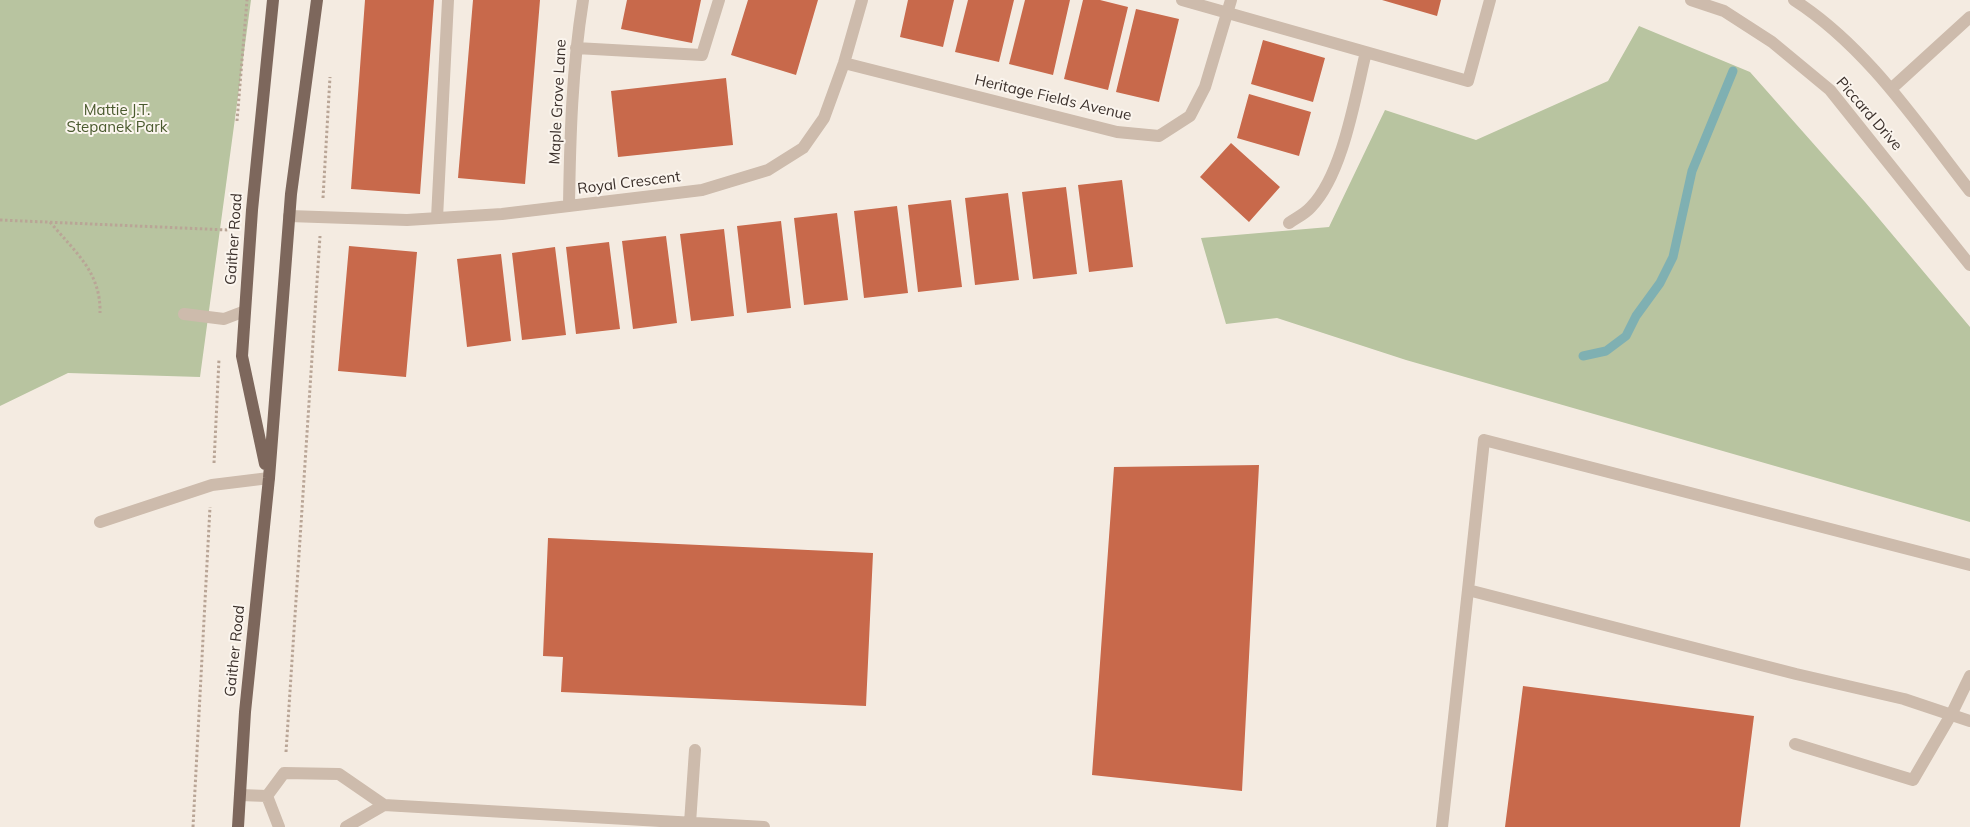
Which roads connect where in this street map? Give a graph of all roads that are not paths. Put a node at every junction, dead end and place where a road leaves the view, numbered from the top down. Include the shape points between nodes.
1 (274, 0) edge
2 (317, 0) edge
3 (448, 0) edge
4 (583, 0) edge
5 (719, 0) edge
6 (862, 0) edge
7 (1182, 0) edge
8 (1231, 0) edge
9 (1490, 0) edge
10 (1691, 0) edge
11 (1794, 0) edge
12 (1227, 13) junction
13 (1970, 17) edge
14 (576, 48) junction
15 (1366, 52) junction
16 (844, 63) junction
17 (1891, 89) junction
18 (1970, 191) edge
19 (569, 206) junction
20 (289, 216) junction
21 (438, 218) junction
22 (1289, 223) dead end
23 (1970, 265) edge
24 (245, 311) junction
25 (184, 314) dead end
26 (268, 478) junction
27 (100, 522) dead end
28 (1970, 565) edge
29 (1468, 590) junction
30 (1970, 676) edge
31 (1952, 714) junction
32 (1970, 721) edge
33 (1795, 744) dead end
34 (695, 750) dead end
35 (240, 795) junction
36 (267, 796) junction
37 (384, 805) junction
38 (612, 822) edge
39 (690, 823) junction
40 (238, 827) edge
41 (279, 827) edge
42 (346, 827) edge
43 (764, 827) edge
44 (1442, 827) edge

1 - 24 main road, Gaither Road
2 - 20 main road, Gaither Road
3 - 21 street
4 - 14 street, Maple Grove Lane
5 - 14 street via 702,55
6 - 16 street, Royal Crescent
7 - 12 street
8 - 12 street, Heritage Fields Avenue
9 - 15 street via 1468,81
10 - 23 street, Piccard Drive via 1724,11 1772,42 1830,90
11 - 17 street, Piccard Drive via 1812,11 1860,54
12 - 15 street
12 - 16 street, Heritage Fields Avenue via 1205,87 1190,116 1159,136 1118,132
13 - 17 street
14 - 19 street, Maple Grove Lane via 570,122
15 - 22 street via 1333,173 1311,207
16 - 19 street, Royal Crescent via 824,118 802,148 768,170 702,190
17 - 18 street, Piccard Drive
19 - 21 street, Royal Crescent
20 - 21 street, Royal Crescent via 352,220
20 - 26 main road, Gaither Road
24 - 25 street via 224,318
24 - 26 main road, Gaither Road via 242,356
26 - 27 street via 212,485
26 - 35 main road, Gaither Road
28 - 29 street via 1484,440
29 - 31 street via 1904,699
29 - 44 street
30 - 31 street
31 - 32 street
31 - 33 street via 1913,780
34 - 39 street
35 - 36 street
35 - 40 main road, Gaither Road
36 - 37 street via 284,773 339,774
36 - 41 street
37 - 38 street
37 - 42 street
38 - 39 street
39 - 43 street

